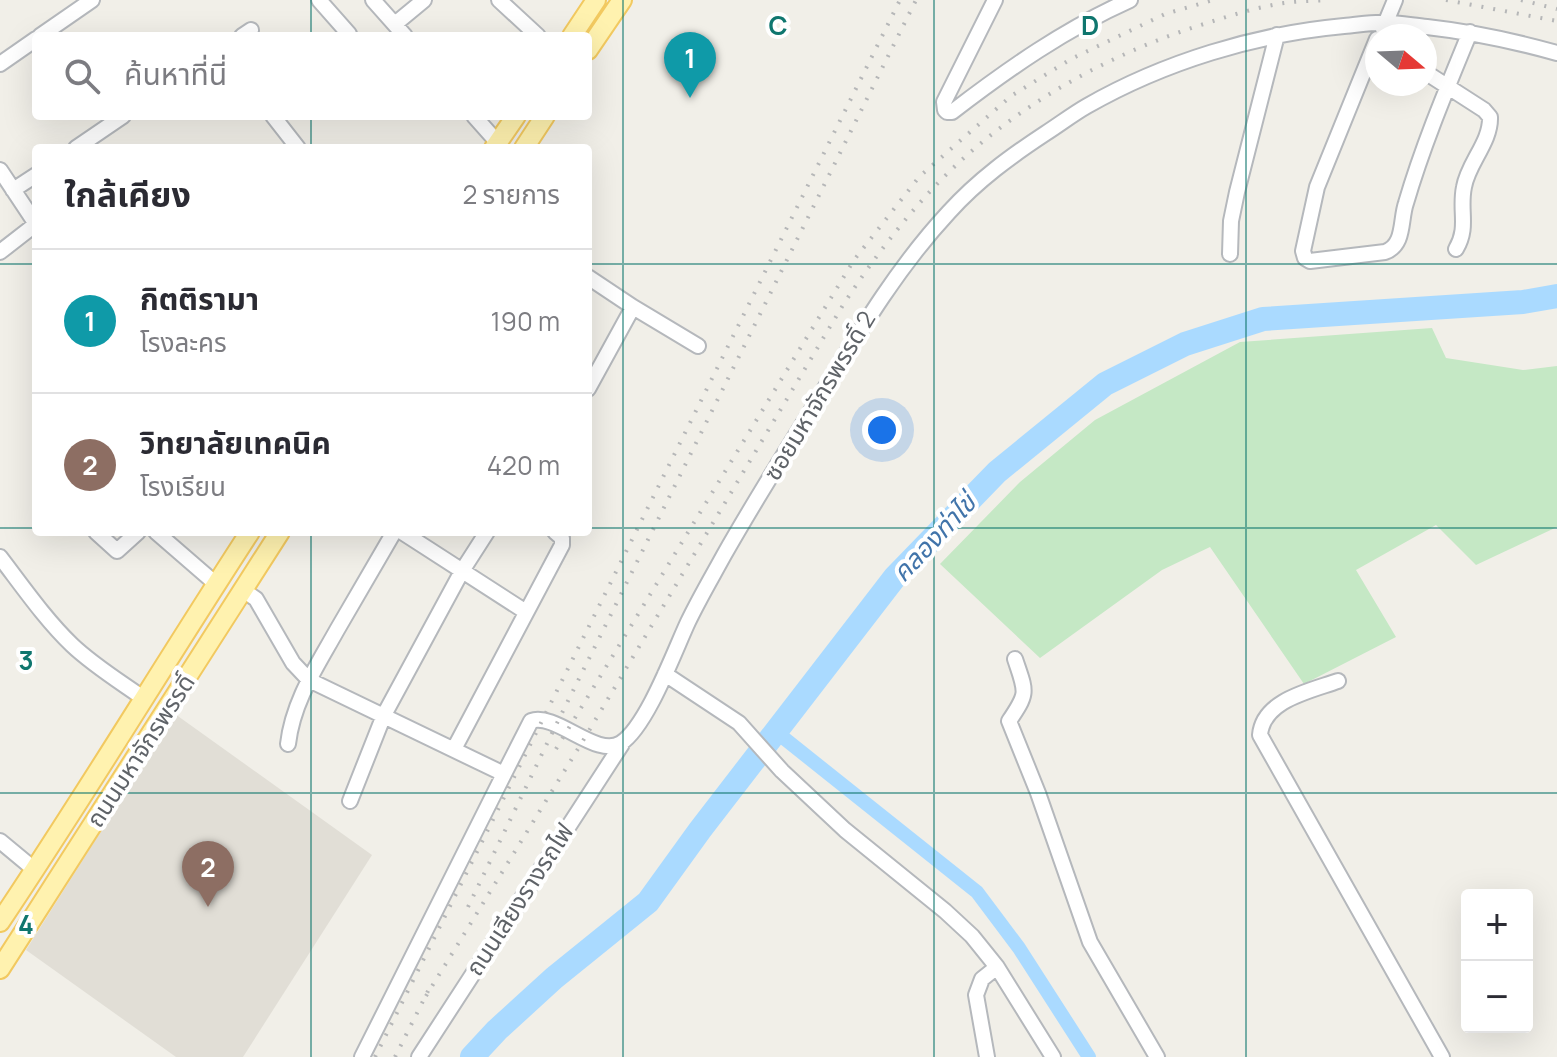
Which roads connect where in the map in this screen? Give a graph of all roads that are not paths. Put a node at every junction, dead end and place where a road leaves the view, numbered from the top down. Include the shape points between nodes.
1 (92, 0) edge
2 (319, 0) edge
3 (373, 0) edge
4 (424, 0) edge
5 (499, 0) edge
6 (596, 0) edge
7 (622, 0) edge
8 (995, 0) edge
9 (1130, 0) edge
10 (1395, 0) edge
11 (1387, 22) junction
12 (395, 24) junction
13 (45, 32) edge
14 (347, 32) edge
15 (402, 32) edge
16 (534, 32) edge
17 (575, 32) edge
18 (1470, 32) junction
19 (1277, 35) junction
20 (32, 41) edge
21 (592, 44) edge
22 (1557, 53) edge
23 (0, 64) edge
24 (1365, 69) edge
25 (1437, 79) edge
26 (1448, 86) junction
27 (117, 120) edge
28 (276, 120) edge
29 (477, 120) edge
30 (513, 120) edge
31 (542, 120) edge
32 (82, 144) edge
33 (295, 144) edge
34 (495, 144) edge
35 (497, 144) edge
36 (527, 144) edge
37 (0, 170) edge
38 (32, 178) edge
39 (13, 190) junction
40 (32, 218) edge
41 (32, 227) edge
42 (1456, 249) dead end
43 (0, 252) edge
44 (1230, 254) dead end
45 (592, 280) edge
46 (633, 307) junction
47 (698, 346) dead end
48 (592, 382) edge
49 (100, 536) edge
50 (134, 536) edge
51 (161, 536) edge
52 (247, 536) edge
53 (277, 536) edge
54 (392, 536) edge
55 (408, 536) edge
56 (484, 536) edge
57 (560, 536) edge
58 (0, 557) edge
59 (462, 571) junction
60 (216, 584) junction
61 (243, 590) junction
62 (526, 612) junction
63 (1015, 659) dead end
64 (665, 674) junction
65 (309, 680) junction
66 (1338, 681) dead end
67 (143, 698) junction
68 (384, 715) junction
69 (622, 743) junction
70 (288, 744) dead end
71 (454, 749) junction
72 (504, 774) junction
73 (350, 801) dead end
74 (0, 841) edge
75 (35, 870) junction
76 (0, 922) edge
77 (997, 967) junction
78 (0, 969) edge
79 (362, 1057) edge
80 (419, 1057) edge
81 (987, 1057) edge
82 (1053, 1057) edge
83 (1157, 1057) edge
84 (1442, 1057) edge

1 - 13 street
2 - 14 street
3 - 12 street
4 - 12 street
5 - 16 street
6 - 17 main road
7 - 21 main road
8 - 9 street via 944,102 947,112 1045,45
10 - 11 street
11 - 18 street, ซอยมหาจักรพรรดิ์ 2
11 - 19 street, ซอยมหาจักรพรรดิ์ 2
12 - 15 street
18 - 22 street, ซอยมหาจักรพรรดิ์ 2
18 - 26 street
19 - 44 street via 1234,206
19 - 64 street, ซอยมหาจักรพรรดิ์ 2 via 1157,73 1097,101 1009,157 950,211 871,311 720,563
20 - 23 street
24 - 26 street via 1317,187 1303,251 1305,258 1315,261 1385,252 1398,244 1405,206
25 - 26 street
26 - 42 street via 1490,117 1464,185 1464,236
27 - 32 street
28 - 33 street
29 - 34 street
30 - 35 main road
31 - 36 main road
37 - 39 street
38 - 39 street
39 - 40 street
41 - 43 street
45 - 46 street
46 - 47 street
46 - 48 street
49 - 50 street via 117,551
51 - 60 street
52 - 60 main road, ถนนมหาจักรพรรดิ์
53 - 61 main road, ถนนมหาจักรพรรดิ์
54 - 65 street
55 - 59 street
56 - 59 street
57 - 62 street via 562,543
58 - 67 street via 72,645
59 - 62 street
59 - 68 street
60 - 67 main road, ถนนมหาจักรพรรดิ์
61 - 65 street via 256,599 293,663
61 - 78 main road, ถนนมหาจักรพรรดิ์
62 - 71 street
63 - 83 street via 1025,690 1009,721 1090,942
64 - 69 street, ซอยมหาจักรพรรดิ์ 2 via 641,721
64 - 77 street via 739,723 806,794 945,911
65 - 68 street
65 - 70 street
66 - 84 street via 1272,709 1260,735
67 - 75 main road, ถนนมหาจักรพรรดิ์
68 - 71 street
68 - 73 street
69 - 72 street via 610,748 535,719
69 - 80 street, ถนนเลียงรางรถไฟ
71 - 72 street
72 - 79 street
74 - 75 street
75 - 76 main road, ถนนมหาจักรพรรดิ์
77 - 81 street via 982,979 976,995
77 - 82 street

